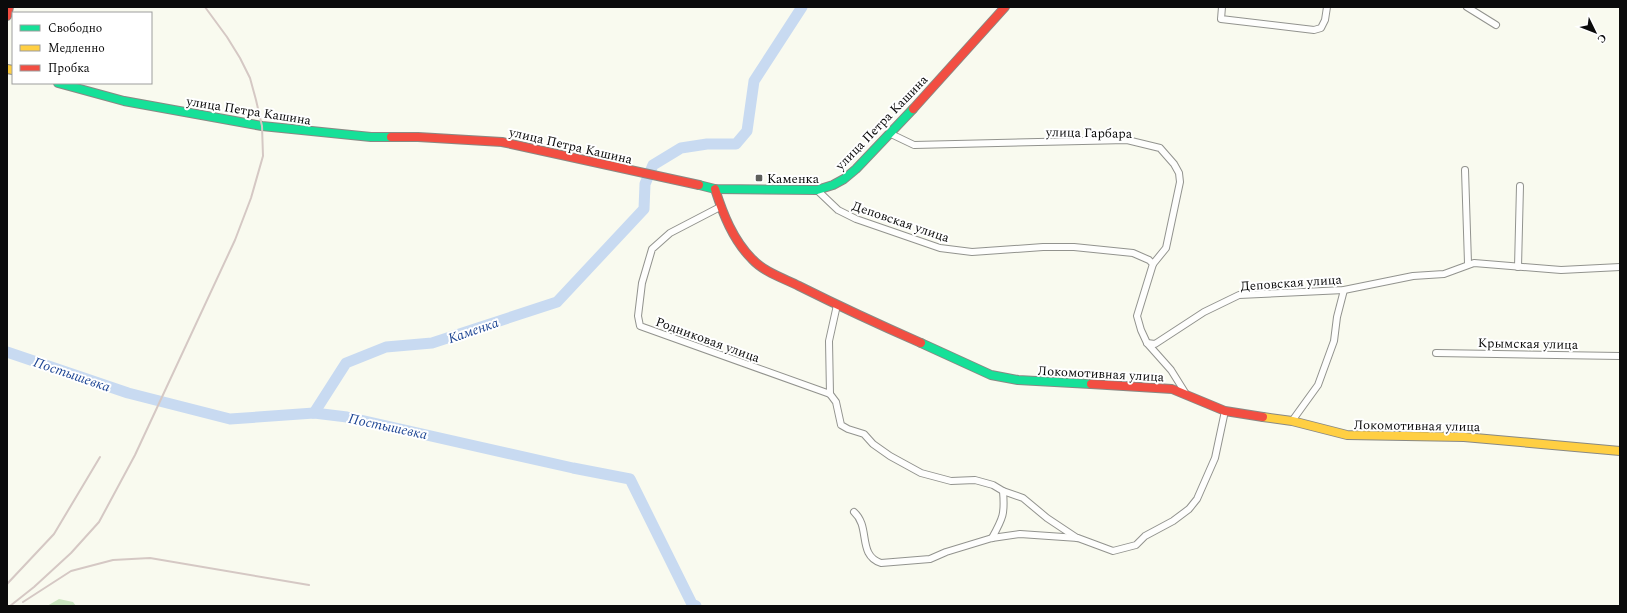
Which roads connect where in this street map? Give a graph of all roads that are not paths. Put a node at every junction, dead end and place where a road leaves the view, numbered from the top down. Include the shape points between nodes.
1 (9, 7) edge
2 (1005, 7) edge
3 (1222, 7) edge
4 (1328, 7) edge
5 (1467, 7) edge
6 (7, 16) edge
7 (1496, 25) dead end
8 (62, 84) edge
9 (891, 134) junction
10 (1465, 170) dead end
11 (1520, 186) dead end
12 (715, 190) junction
13 (817, 190) junction
14 (720, 208) junction
15 (1153, 264) junction
16 (1468, 264) junction
17 (1518, 266) junction
18 (1620, 267) edge
19 (1344, 290) junction
20 (837, 305) junction
21 (1147, 343) junction
22 (1436, 353) dead end
23 (1620, 356) edge
24 (830, 394) junction
25 (1186, 394) junction
26 (1225, 411) junction
27 (1292, 421) junction
28 (1620, 451) edge
29 (1003, 491) junction
30 (854, 512) dead end
31 (992, 538) junction
32 (1078, 538) junction

1 - 6 main road
2 - 9 main road, улица Петра Кашина
3 - 4 street via 1221,19 1314,30 1321,28
5 - 7 street
8 - 12 main road, улица Петра Кашина via 124,101 262,126 371,137 502,142
9 - 13 main road, улица Петра Кашина via 844,179 833,186
9 - 15 street, улица Гарбара via 914,145 1127,140 1160,148 1179,173 1180,182 1166,248
10 - 16 street
11 - 17 street
12 - 13 main road, улица Петра Кашина
12 - 14 main road, Локомотивная улица
13 - 15 street, Деповская улица via 838,210 856,219 940,248 972,252 1074,247 1133,254
14 - 20 main road, Локомотивная улица via 749,258
14 - 24 street, Родниковая улица via 670,234 652,249 642,283 638,316 640,326
15 - 21 street via 1137,316
16 - 17 street, Деповская улица
16 - 19 street, Деповская улица via 1444,274 1413,276
17 - 18 street, Деповская улица via 1561,270
19 - 21 street, Деповская улица via 1240,295 1204,312 1155,344
19 - 27 street via 1334,341 1318,385
20 - 24 street via 829,341
20 - 25 main road, Локомотивная улица via 991,375 1018,380 1172,389
21 - 25 street via 1171,370
22 - 23 street, Крымская улица
24 - 29 street via 836,402 841,425 864,434 872,444 890,456 921,473 951,481 975,480
25 - 26 main road, Локомотивная улица
26 - 27 main road, Локомотивная улица
26 - 32 street via 1215,458 1197,499 1189,509 1145,536 1136,546 1113,551
27 - 28 main road, Локомотивная улица via 1347,435 1464,437
29 - 31 street via 1003,517
29 - 32 street via 1023,498
30 - 31 street via 862,526 867,552 881,563 930,559
31 - 32 street via 1020,534

